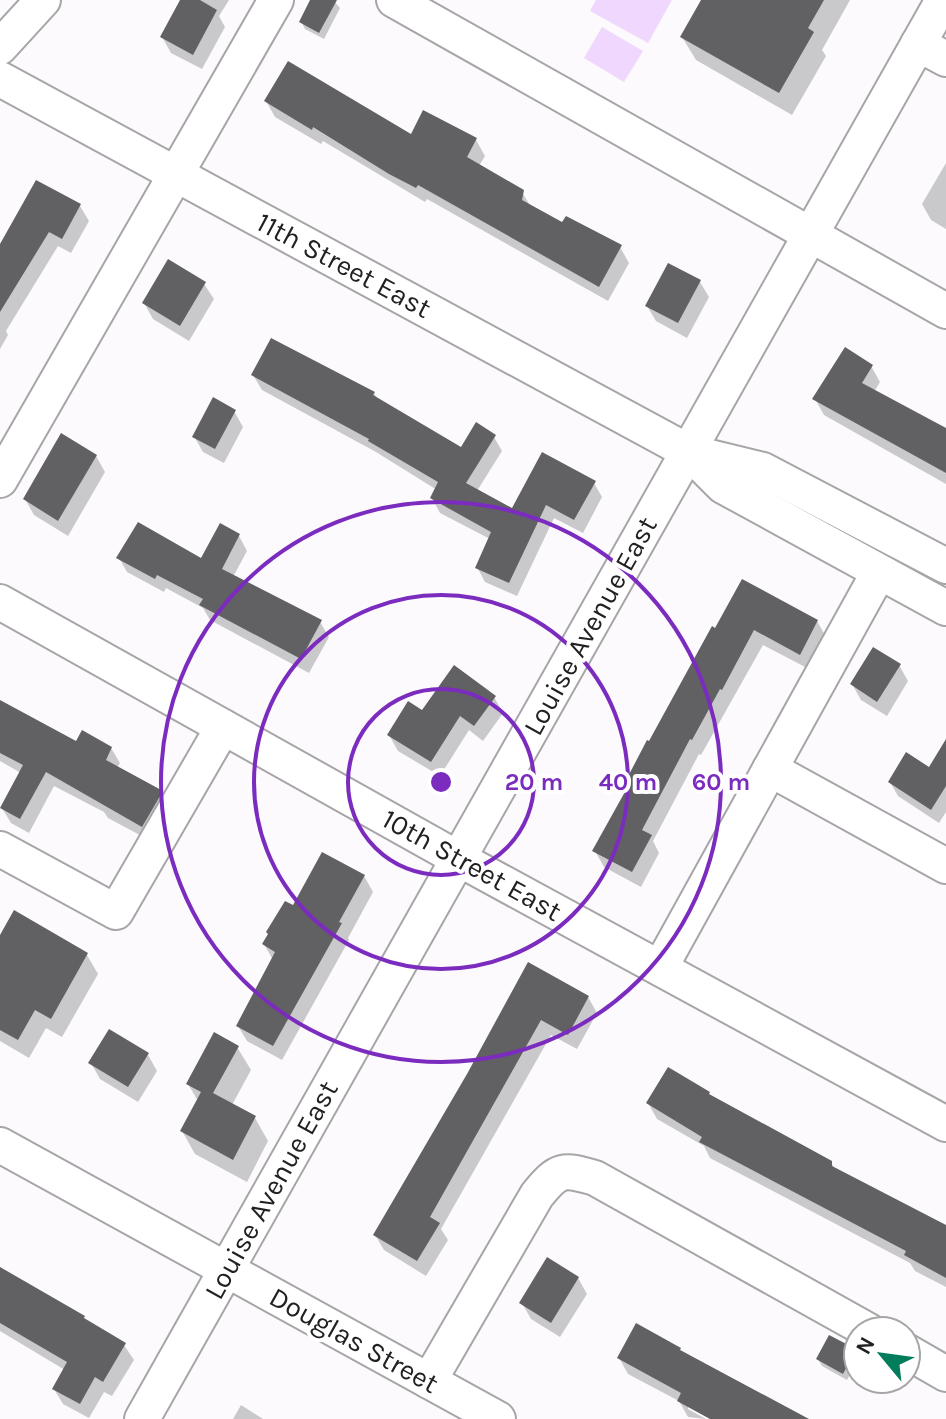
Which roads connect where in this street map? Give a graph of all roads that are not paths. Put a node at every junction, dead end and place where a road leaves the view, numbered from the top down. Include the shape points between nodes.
1 (43, 0) edge
2 (276, 0) edge
3 (394, 0) edge
4 (943, 0) edge
5 (0, 47) edge
6 (932, 52) edge
7 (0, 79) edge
8 (175, 174) junction
9 (810, 235) junction
10 (946, 311) edge
11 (689, 452) junction
12 (0, 480) edge
13 (946, 566) edge
14 (879, 572) junction
15 (0, 602) edge
16 (946, 608) edge
17 (223, 727) junction
18 (770, 769) junction
19 (0, 849) edge
20 (459, 859) junction
21 (946, 866) edge
22 (660, 968) junction
23 (946, 1124) edge
24 (0, 1145) edge
25 (226, 1270) junction
26 (842, 1316) edge
27 (922, 1360) edge
28 (946, 1374) edge
29 (429, 1381) junction
30 (142, 1419) edge
31 (498, 1419) edge

1 - 5 street
2 - 8 street
3 - 9 street
4 - 6 street, Louise Avenue East
6 - 9 street, Louise Avenue East
7 - 8 street, 11th Street East
8 - 11 street, 11th Street East
8 - 12 street
9 - 10 street
9 - 11 street, Louise Avenue East
11 - 13 street, 11th Street East via 763,470
11 - 14 street, 11th Street East via 723,486
11 - 20 street, Louise Avenue East
14 - 16 street, 11th Street East
14 - 18 street
15 - 17 street, 10th Street East
17 - 19 street via 116,912
17 - 20 street, 10th Street East
18 - 21 street
18 - 22 street
20 - 22 street, 10th Street East
20 - 25 street, Louise Avenue East
22 - 23 street, 10th Street East
24 - 25 street, Douglas Street
25 - 29 street, Douglas Street
25 - 30 street, Louise Avenue East
26 - 29 street via 595,1178 569,1171 552,1177 537,1195
27 - 28 street
29 - 31 street, Douglas Street

